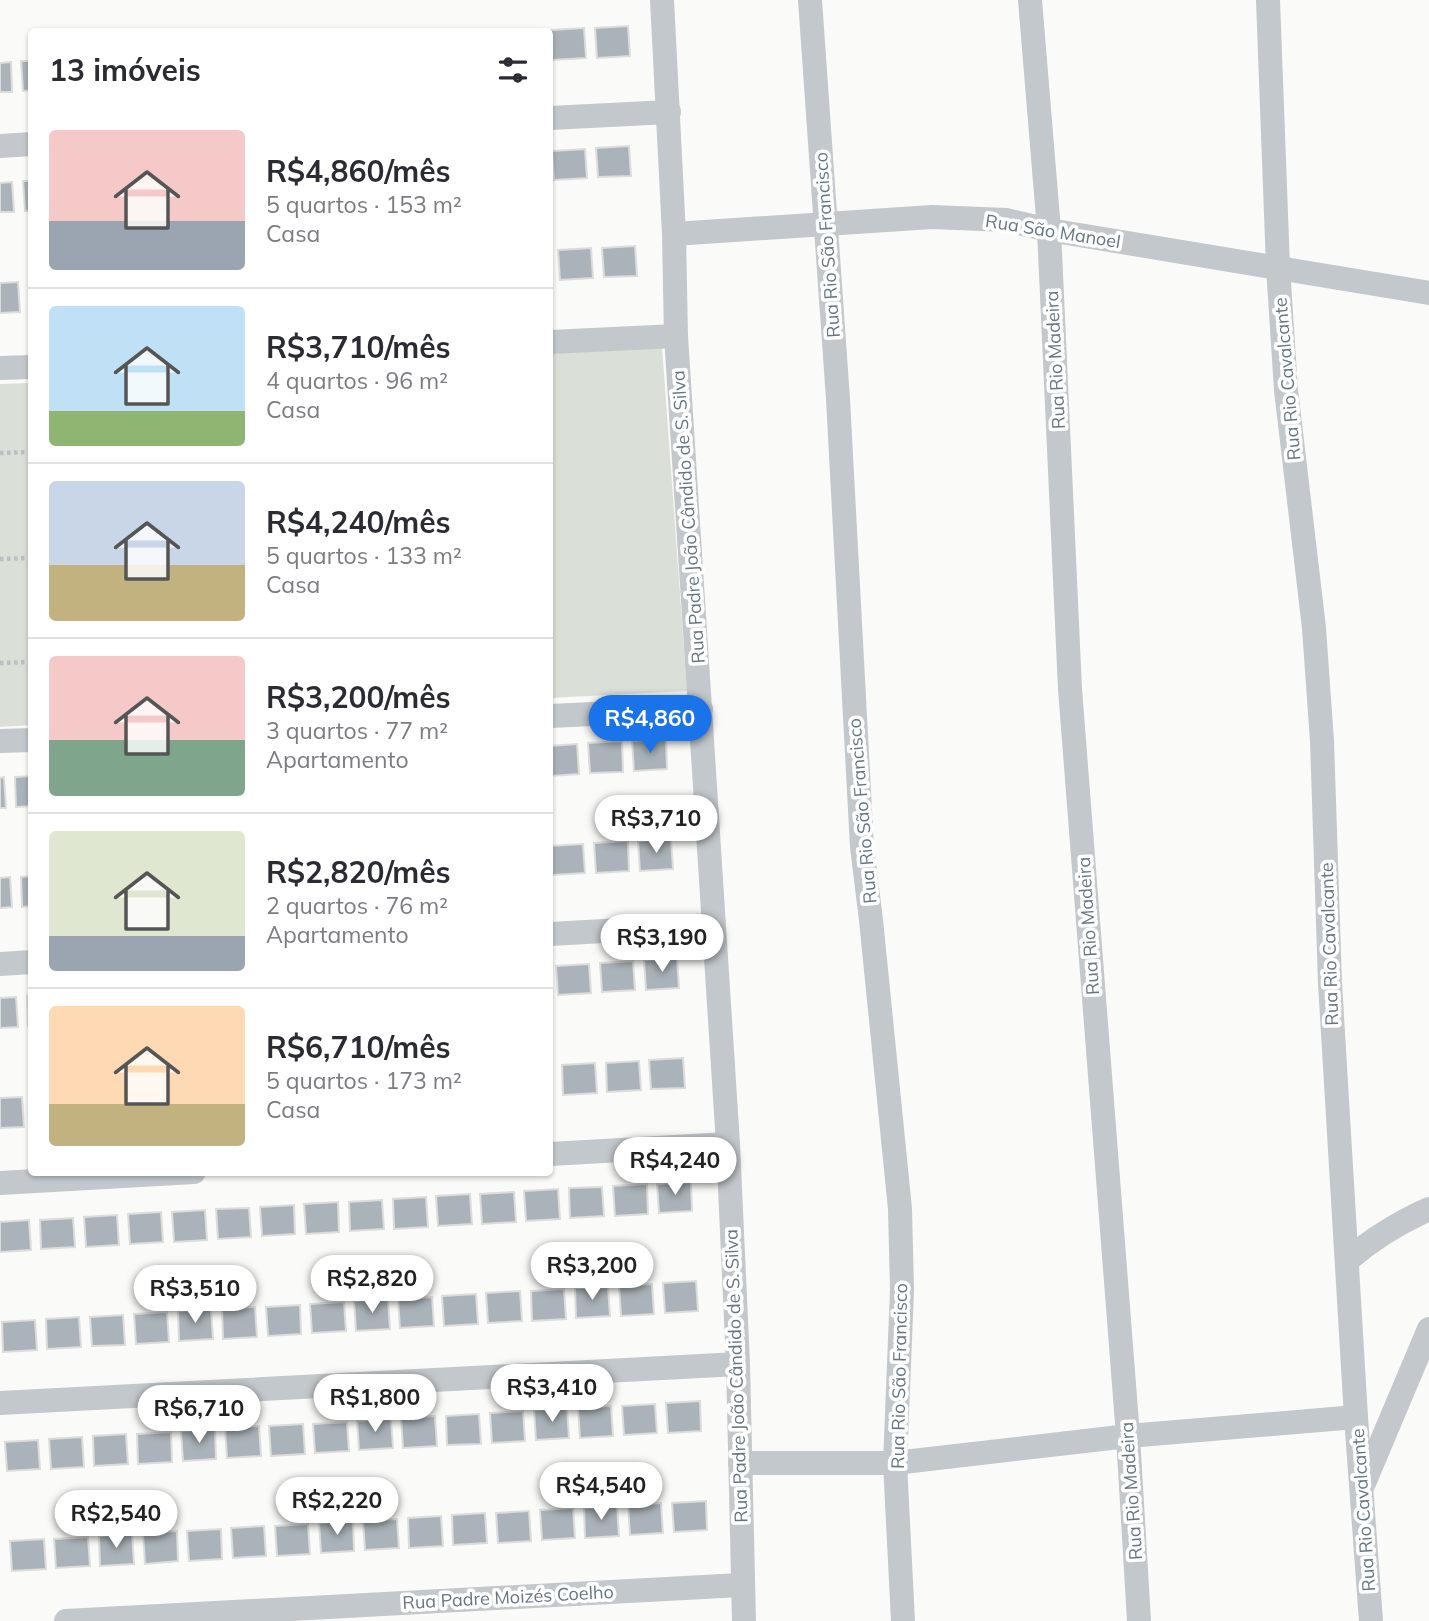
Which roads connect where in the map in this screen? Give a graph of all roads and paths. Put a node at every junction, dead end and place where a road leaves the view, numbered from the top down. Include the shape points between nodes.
1 (662, 0) edge
2 (810, 0) edge
3 (1030, 0) edge
4 (1268, 0) edge
5 (669, 112) junction
6 (553, 118) edge
7 (28, 144) edge
8 (0, 146) edge
9 (826, 224) junction
10 (1049, 230) junction
11 (674, 234) junction
12 (1278, 267) junction
13 (1429, 293) edge
14 (676, 335) junction
15 (553, 342) edge
16 (28, 367) edge
17 (0, 368) edge
18 (28, 452) edge
19 (0, 453) edge
20 (28, 558) edge
21 (0, 559) edge
22 (28, 662) edge
23 (0, 663) edge
24 (701, 709) junction
25 (553, 716) edge
26 (28, 740) edge
27 (0, 741) edge
28 (713, 925) junction
29 (553, 934) edge
30 (28, 962) edge
31 (0, 964) edge
32 (728, 1144) junction
33 (553, 1154) edge
34 (123, 1176) edge
35 (0, 1183) edge
36 (1429, 1209) edge
37 (1348, 1260) junction
38 (1429, 1329) edge
39 (738, 1364) junction
40 (0, 1403) edge
41 (1356, 1417) junction
42 (1128, 1436) junction
43 (740, 1463) junction
44 (895, 1463) junction
45 (1361, 1489) junction
46 (741, 1585) junction
47 (66, 1621) edge
48 (744, 1621) edge
49 (903, 1621) edge
50 (1139, 1621) edge
51 (1371, 1621) edge

1 - 5 street, Rua Padre João Cândido de S. Silva
2 - 9 street, Rua Rio São Francisco
3 - 10 street, Rua Rio Madeira
4 - 12 street, Rua Rio Cavalcante
5 - 6 street
5 - 11 street, Rua Padre João Cândido de S. Silva
7 - 8 street
9 - 10 street, Rua São Manoel via 932,216 1006,220
9 - 11 street, Rua São Manoel
9 - 44 street, Rua Rio São Francisco via 862,847 900,1209 902,1290
10 - 12 street, Rua São Manoel
10 - 42 street, Rua Rio Madeira via 1070,689
11 - 14 street, Rua Padre João Cândido de S. Silva
12 - 13 street, Rua São Manoel
12 - 37 street, Rua Rio Cavalcante via 1322,741 1330,983
14 - 15 street
14 - 24 street, Rua Padre João Cândido de S. Silva
16 - 17 street
18 - 19 path
20 - 21 path
22 - 23 path
24 - 25 street
24 - 28 street, Rua Padre João Cândido de S. Silva
26 - 27 street
28 - 29 street
28 - 32 street, Rua Padre João Cândido de S. Silva
30 - 31 street
32 - 33 street
32 - 39 street, Rua Padre João Cândido de S. Silva
34 - 35 street
36 - 37 street via 1395,1224
37 - 41 street, Rua Rio Cavalcante
38 - 45 street
39 - 40 street
39 - 43 street, Rua Padre João Cândido de S. Silva
41 - 42 street
41 - 45 street, Rua Rio Cavalcante
42 - 44 street
42 - 50 street, Rua Rio Madeira
43 - 44 street
43 - 46 street, Rua Padre João Cândido de S. Silva
44 - 49 street, Rua Rio São Francisco
45 - 51 street, Rua Rio Cavalcante
46 - 47 street, Rua Padre Moizés Coelho
46 - 48 street, Rua Padre João Cândido de S. Silva

